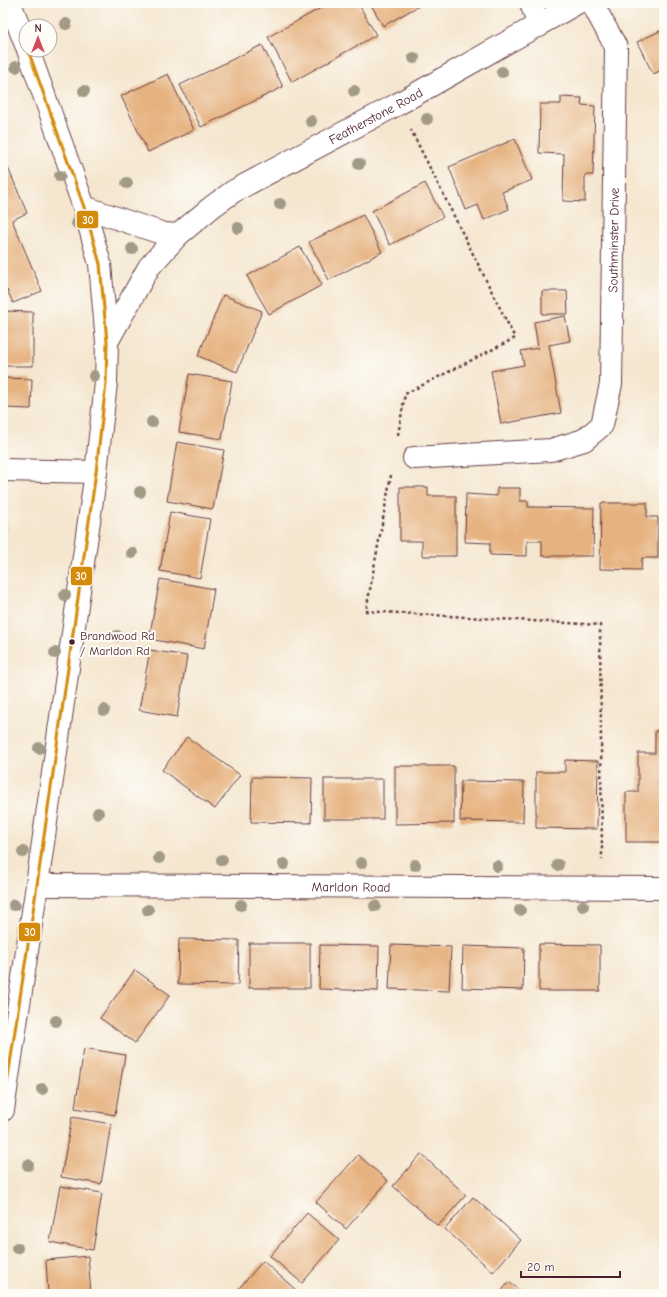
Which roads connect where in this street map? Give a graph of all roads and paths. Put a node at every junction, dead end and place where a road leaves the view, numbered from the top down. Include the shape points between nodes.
1 (10, 3) edge
2 (531, 3) edge
3 (577, 3) edge
4 (592, 3) edge
5 (18, 24) edge
6 (539, 26) junction
7 (31, 58) edge
8 (398, 104) junction
9 (84, 207) junction
10 (178, 235) junction
11 (107, 342) junction
12 (397, 441) dead end
13 (414, 458) dead end
14 (3, 470) edge
15 (96, 472) junction
16 (391, 472) dead end
17 (37, 885) junction
18 (603, 888) junction
19 (664, 888) edge
20 (3, 1110) edge

1 - 5 street
2 - 6 street
3 - 6 street, Featherstone Road
4 - 13 street, Southminster Drive via 616,47 611,384 602,425 584,440 552,450
6 - 8 street, Featherstone Road
7 - 9 street
8 - 10 street, Featherstone Road via 234,191
8 - 12 path via 515,338 405,394
9 - 10 street via 164,234
9 - 11 street via 100,264
10 - 11 street, Featherstone Road via 149,267
11 - 15 street via 106,383
14 - 15 street
15 - 17 street
16 - 18 path via 366,612 600,625
17 - 18 street, Marldon Road
17 - 20 street
18 - 19 street, Marldon Road

